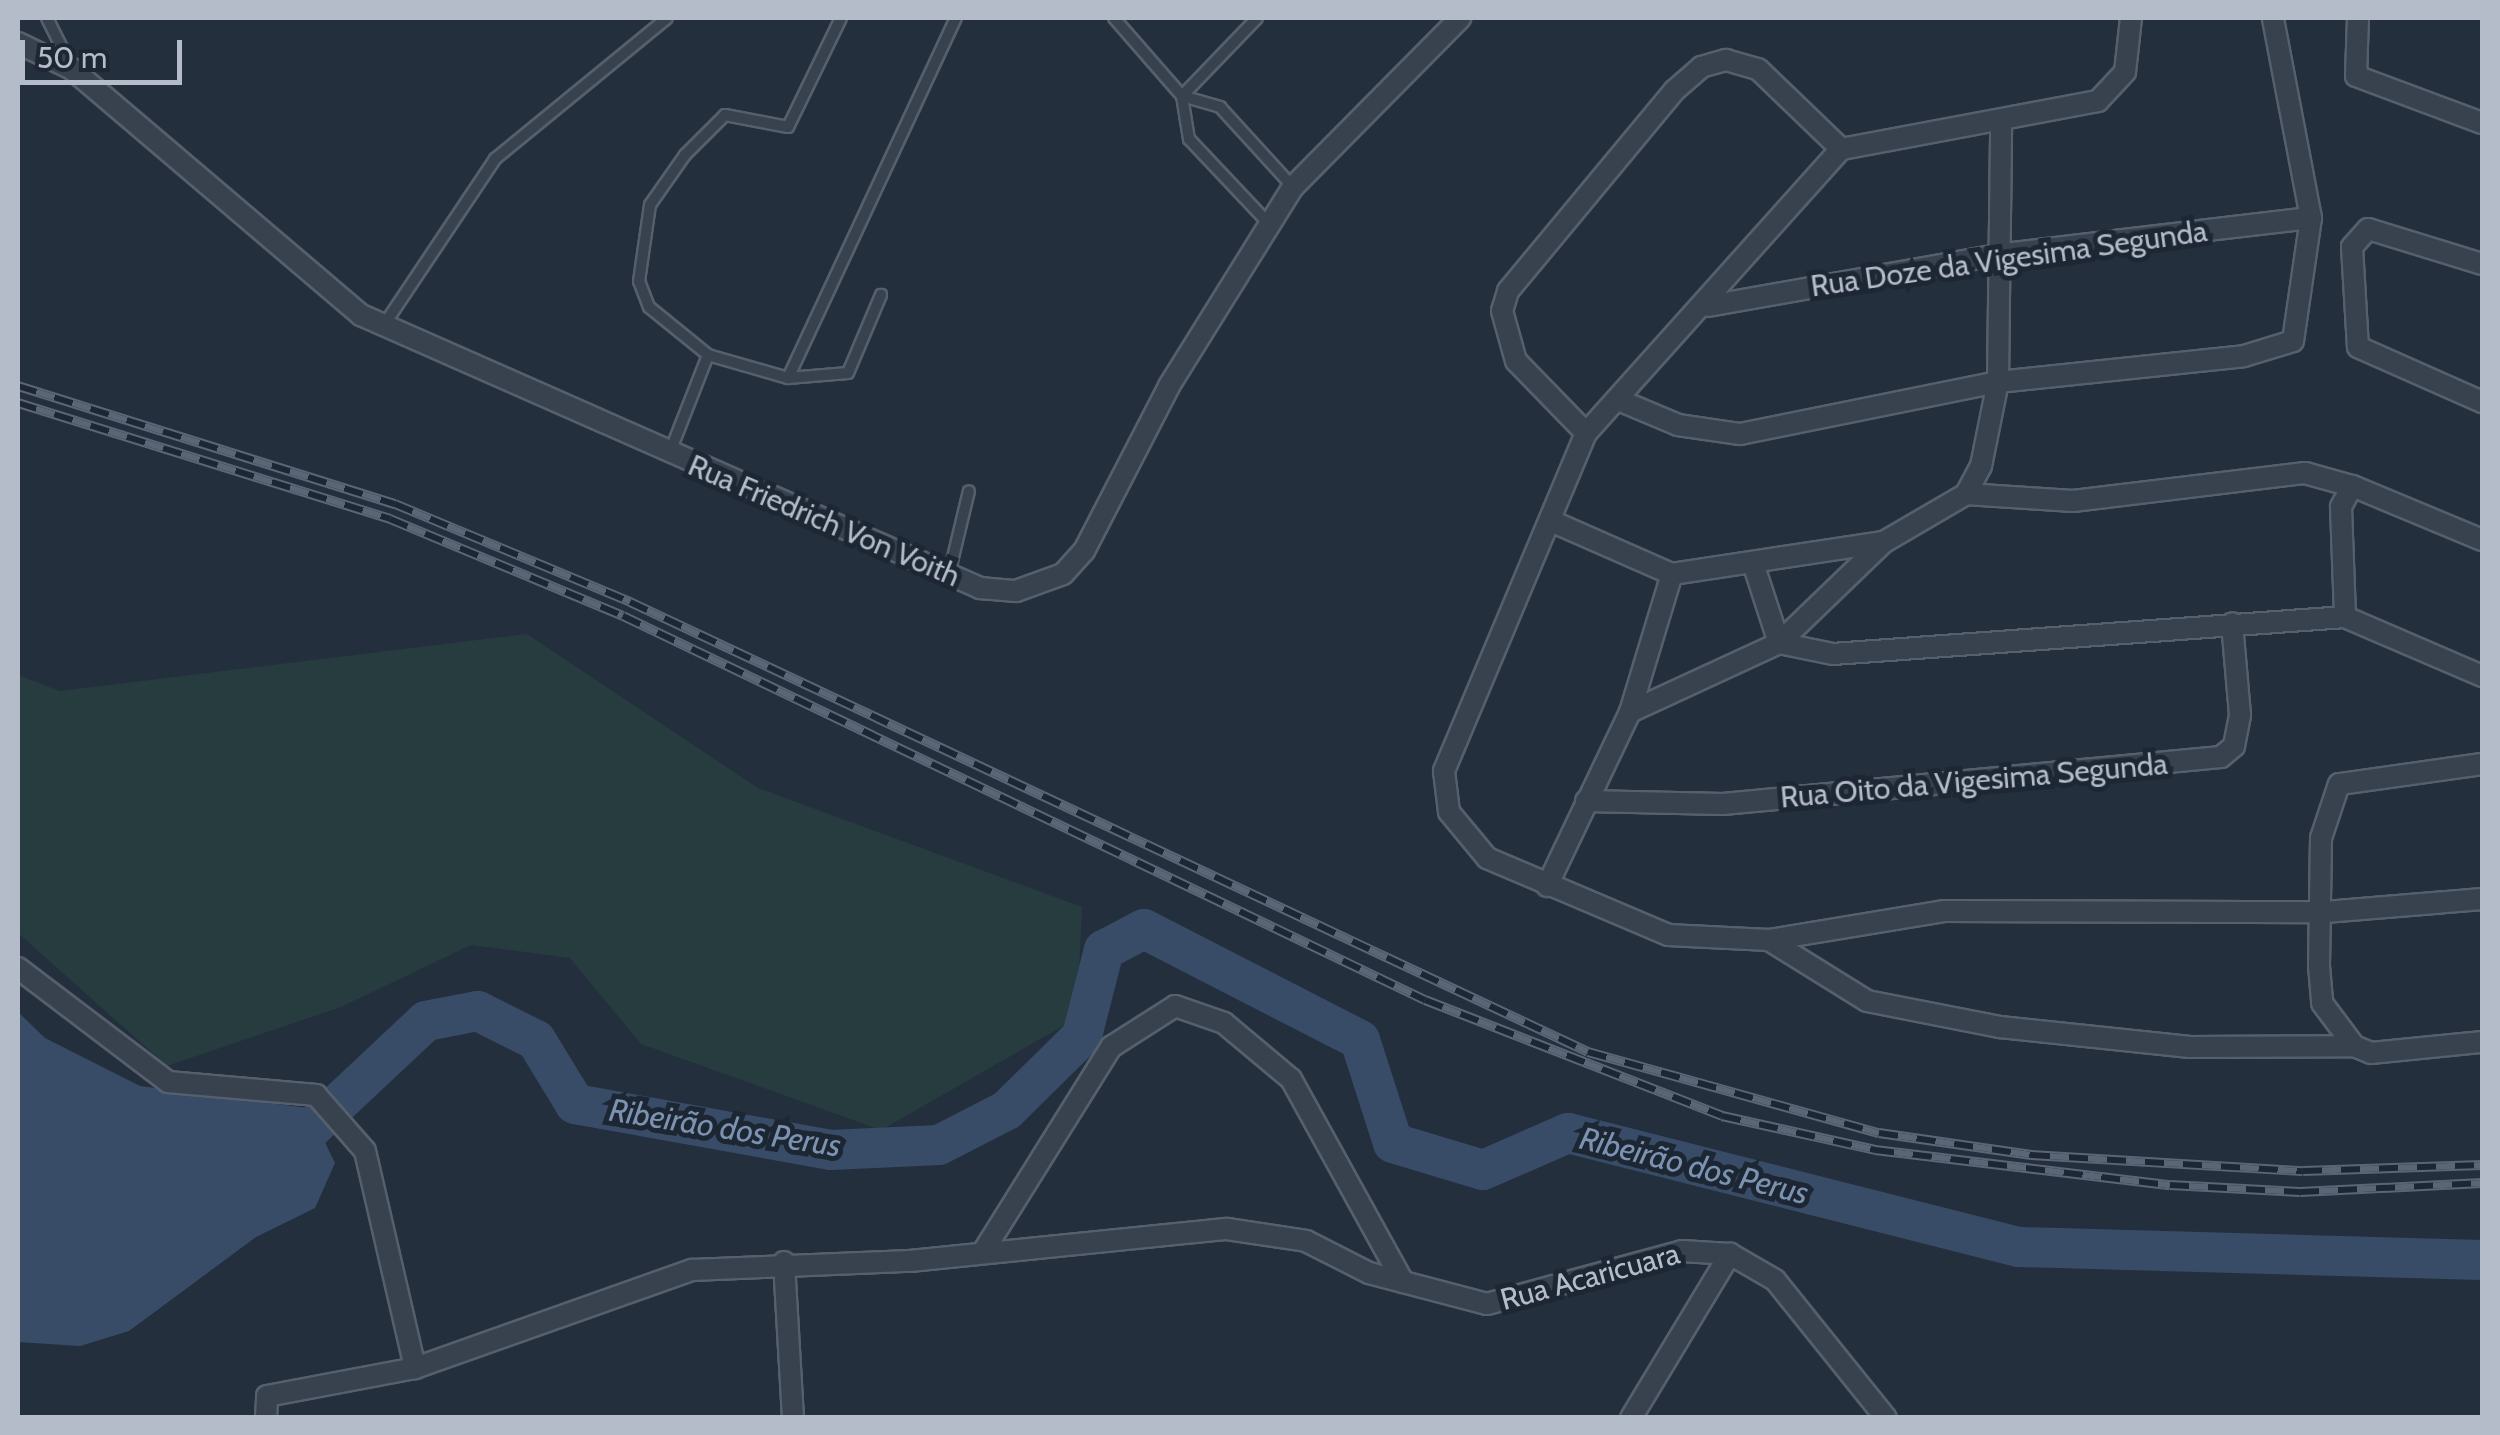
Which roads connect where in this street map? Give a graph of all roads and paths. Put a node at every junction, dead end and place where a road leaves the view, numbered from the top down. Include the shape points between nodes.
1 (48, 18) edge
2 (668, 18) edge
3 (841, 18) edge
4 (956, 18) edge
5 (1114, 18) edge
6 (1258, 18) edge
7 (1460, 18) edge
8 (2131, 18) edge
9 (2273, 18) edge
10 (2358, 18) edge
11 (18, 43) edge
12 (72, 69) junction
13 (1182, 96) junction
14 (2000, 123) junction
15 (2482, 123) edge
16 (1841, 149) junction
17 (1293, 187) junction
18 (2311, 218) junction
19 (1269, 224) junction
20 (2004, 254) junction
21 (2482, 264) edge
22 (881, 295) dead end
23 (1708, 306) junction
24 (384, 325) junction
25 (708, 355) junction
26 (788, 378) junction
27 (1998, 382) junction
28 (1621, 401) junction
29 (2482, 402) edge
30 (1586, 433) junction
31 (669, 454) junction
32 (2352, 486) junction
33 (970, 491) dead end
34 (1966, 494) junction
35 (1551, 521) junction
36 (2482, 540) edge
37 (1884, 542) junction
38 (1752, 564) junction
39 (949, 574) junction
40 (1672, 574) junction
41 (2345, 618) junction
42 (2232, 623) junction
43 (1779, 643) junction
44 (2482, 676) edge
45 (1630, 712) junction
46 (2482, 764) edge
47 (1586, 801) junction
48 (1547, 886) junction
49 (2482, 899) edge
50 (2325, 912) junction
51 (1768, 940) junction
52 (18, 968) edge
53 (2482, 1042) edge
54 (2354, 1046) junction
55 (984, 1252) junction
56 (1730, 1254) junction
57 (784, 1262) junction
58 (1403, 1282) junction
59 (415, 1368) junction
60 (266, 1418) edge
61 (794, 1418) edge
62 (1631, 1418) edge
63 (1886, 1418) edge

1 - 12 lane
2 - 24 lane via 495,159
3 - 25 lane via 788,127 725,115 650,205 639,282 649,307
4 - 26 lane
5 - 13 lane
6 - 13 lane
7 - 17 street, Rua Friedrich Von Voith
8 - 14 street via 2124,72 2110,94
9 - 18 street
10 - 15 street via 2356,76
11 - 12 street, Rua Friedrich Von Voith
12 - 24 street, Rua Friedrich Von Voith
13 - 17 lane via 1220,107
13 - 19 lane via 1189,139
14 - 16 street
14 - 20 street
16 - 23 street
16 - 30 street via 1758,69 1726,60 1700,67 1675,90 1502,311 1516,361
17 - 19 street, Rua Friedrich Von Voith
18 - 20 street, Rua Doze da Vigesima Segunda
18 - 27 street via 2302,322 2278,349
19 - 39 street, Rua Friedrich Von Voith via 1064,574 1016,591
20 - 23 street, Rua Doze da Vigesima Segunda
20 - 27 street
21 - 29 street via 2368,229 2352,248 2358,346
22 - 26 lane via 848,374
23 - 28 street
24 - 31 street, Rua Friedrich Von Voith
25 - 26 lane
25 - 31 lane
27 - 28 street via 1740,434 1678,426
27 - 34 street via 1981,466
28 - 30 street
30 - 35 street
31 - 39 street, Rua Friedrich Von Voith
32 - 34 street via 2305,473 2073,502
32 - 36 street
32 - 41 street via 2340,524
33 - 39 lane
34 - 37 street
35 - 40 street
35 - 48 street via 1444,770 1462,838
37 - 38 street
37 - 43 street
38 - 40 street
38 - 43 street
40 - 45 street
41 - 42 street
41 - 44 street
42 - 43 street via 1872,656
42 - 47 street, Rua Oito da Vigesima Segunda via 2240,716 2234,746 2221,757 1723,804
43 - 45 street
45 - 47 street
46 - 50 street via 2339,784 2322,838
47 - 48 street
48 - 51 street via 1648,931
49 - 50 street
50 - 51 street via 1944,911
50 - 54 street via 2322,1003
51 - 54 street via 1867,1001 2000,1027 2190,1047
52 - 59 street via 168,1082 316,1095 364,1151
53 - 54 street via 2371,1053
55 - 57 street, Rua Acaricuara
55 - 58 street, Rua Acaricuara via 1252,1230 1306,1241
55 - 58 street via 1110,1047 1174,1006 1224,1023 1291,1079
56 - 58 street, Rua Acaricuara via 1682,1251 1509,1303
56 - 62 street
56 - 63 street, Rua Acaricuara via 1775,1280
57 - 59 street, Rua Acaricuara via 649,1279
57 - 61 street
59 - 60 street, Rua Acaricuara via 267,1396

